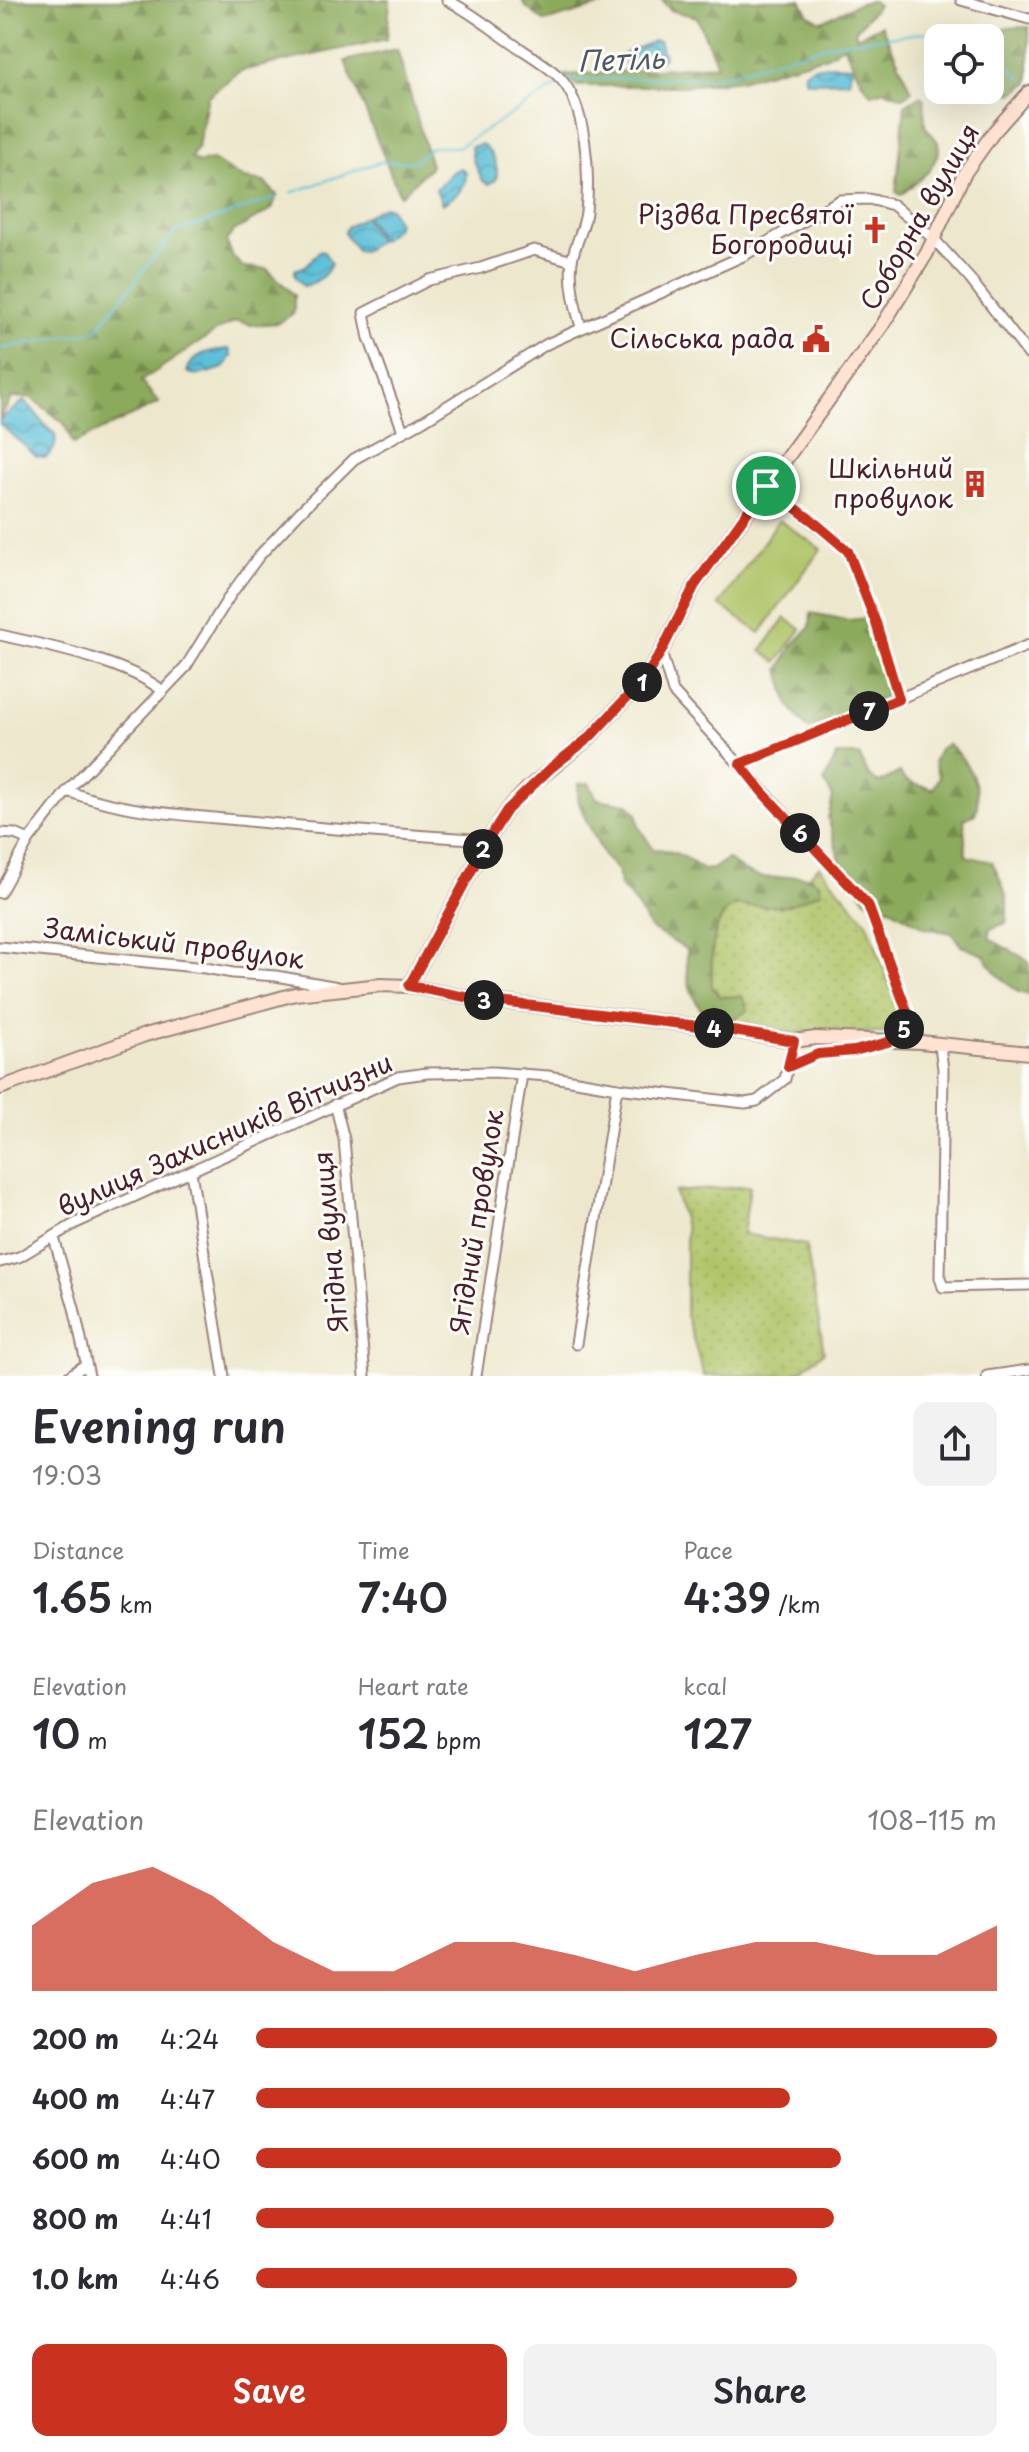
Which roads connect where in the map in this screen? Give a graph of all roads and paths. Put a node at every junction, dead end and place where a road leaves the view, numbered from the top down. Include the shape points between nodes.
1 (447, 0) edge
2 (961, 0) edge
3 (1029, 19) edge
4 (1029, 92) edge
5 (934, 239) junction
6 (572, 261) junction
7 (581, 327) junction
8 (1029, 355) edge
9 (403, 431) junction
10 (766, 486) junction
11 (0, 635) edge
12 (1029, 645) edge
13 (661, 652) junction
14 (163, 691) junction
15 (899, 699) junction
16 (740, 764) junction
17 (67, 791) junction
18 (0, 833) edge
19 (29, 840) junction
20 (488, 840) junction
21 (0, 893) edge
22 (0, 947) edge
23 (409, 986) junction
24 (343, 988) junction
25 (909, 1025) junction
26 (794, 1041) junction
27 (888, 1042) junction
28 (920, 1042) junction
29 (940, 1046) junction
30 (1029, 1053) edge
31 (788, 1067) junction
32 (522, 1074) junction
33 (0, 1088) edge
34 (617, 1088) junction
35 (335, 1104) junction
36 (191, 1172) junction
37 (54, 1238) junction
38 (0, 1263) edge
39 (1029, 1285) edge
40 (576, 1344) dead end
41 (85, 1365) junction
42 (1029, 1370) edge
43 (69, 1376) edge
44 (89, 1376) edge
45 (224, 1376) edge
46 (365, 1376) edge
47 (476, 1376) edge
48 (987, 1376) edge

1 - 6 street via 534,55 578,105 586,151 586,212
2 - 3 street
4 - 5 street, Соборна вулиця via 964,174
5 - 7 street via 893,205 840,200 743,256
5 - 8 street
5 - 10 street, Соборна вулиця via 882,326
6 - 7 street
6 - 9 street via 534,250 429,280 364,313
7 - 9 street
9 - 14 street via 354,459 289,523 259,556 185,668
10 - 13 street, Соборна вулиця via 695,585
10 - 15 street via 848,551
11 - 14 street via 130,671
12 - 15 street
13 - 16 street via 673,692
13 - 20 street, Соборна вулиця via 645,678 590,737 507,810
14 - 17 street
15 - 16 street
16 - 25 street via 868,905
17 - 19 street
17 - 20 street via 138,811
18 - 19 street
19 - 21 street
20 - 23 street, Соборна вулиця
22 - 24 street, Заміський провулок
23 - 24 street
23 - 26 street
24 - 33 street via 295,994 145,1035
25 - 27 street
25 - 28 street
26 - 27 street
26 - 31 street, вулиця Захисників Вітчизни
27 - 28 street
27 - 31 street via 818,1054
28 - 29 street
29 - 30 street
29 - 39 street via 943,1287
31 - 34 street, вулиця Захисників Вітчизни via 785,1079 757,1101 745,1103
32 - 34 street, вулиця Захисників Вітчизни
32 - 35 street, вулиця Захисників Вітчизни via 398,1077
32 - 47 street, Ягідний провулок
34 - 40 street
35 - 36 street, вулиця Захисників Вітчизни
35 - 46 street, Ягідна вулиця via 344,1139
36 - 37 street, вулиця Захисників Вітчизни
36 - 45 street
37 - 38 street, вулиця Захисників Вітчизни
37 - 41 street
41 - 43 street
41 - 44 street
42 - 48 street

